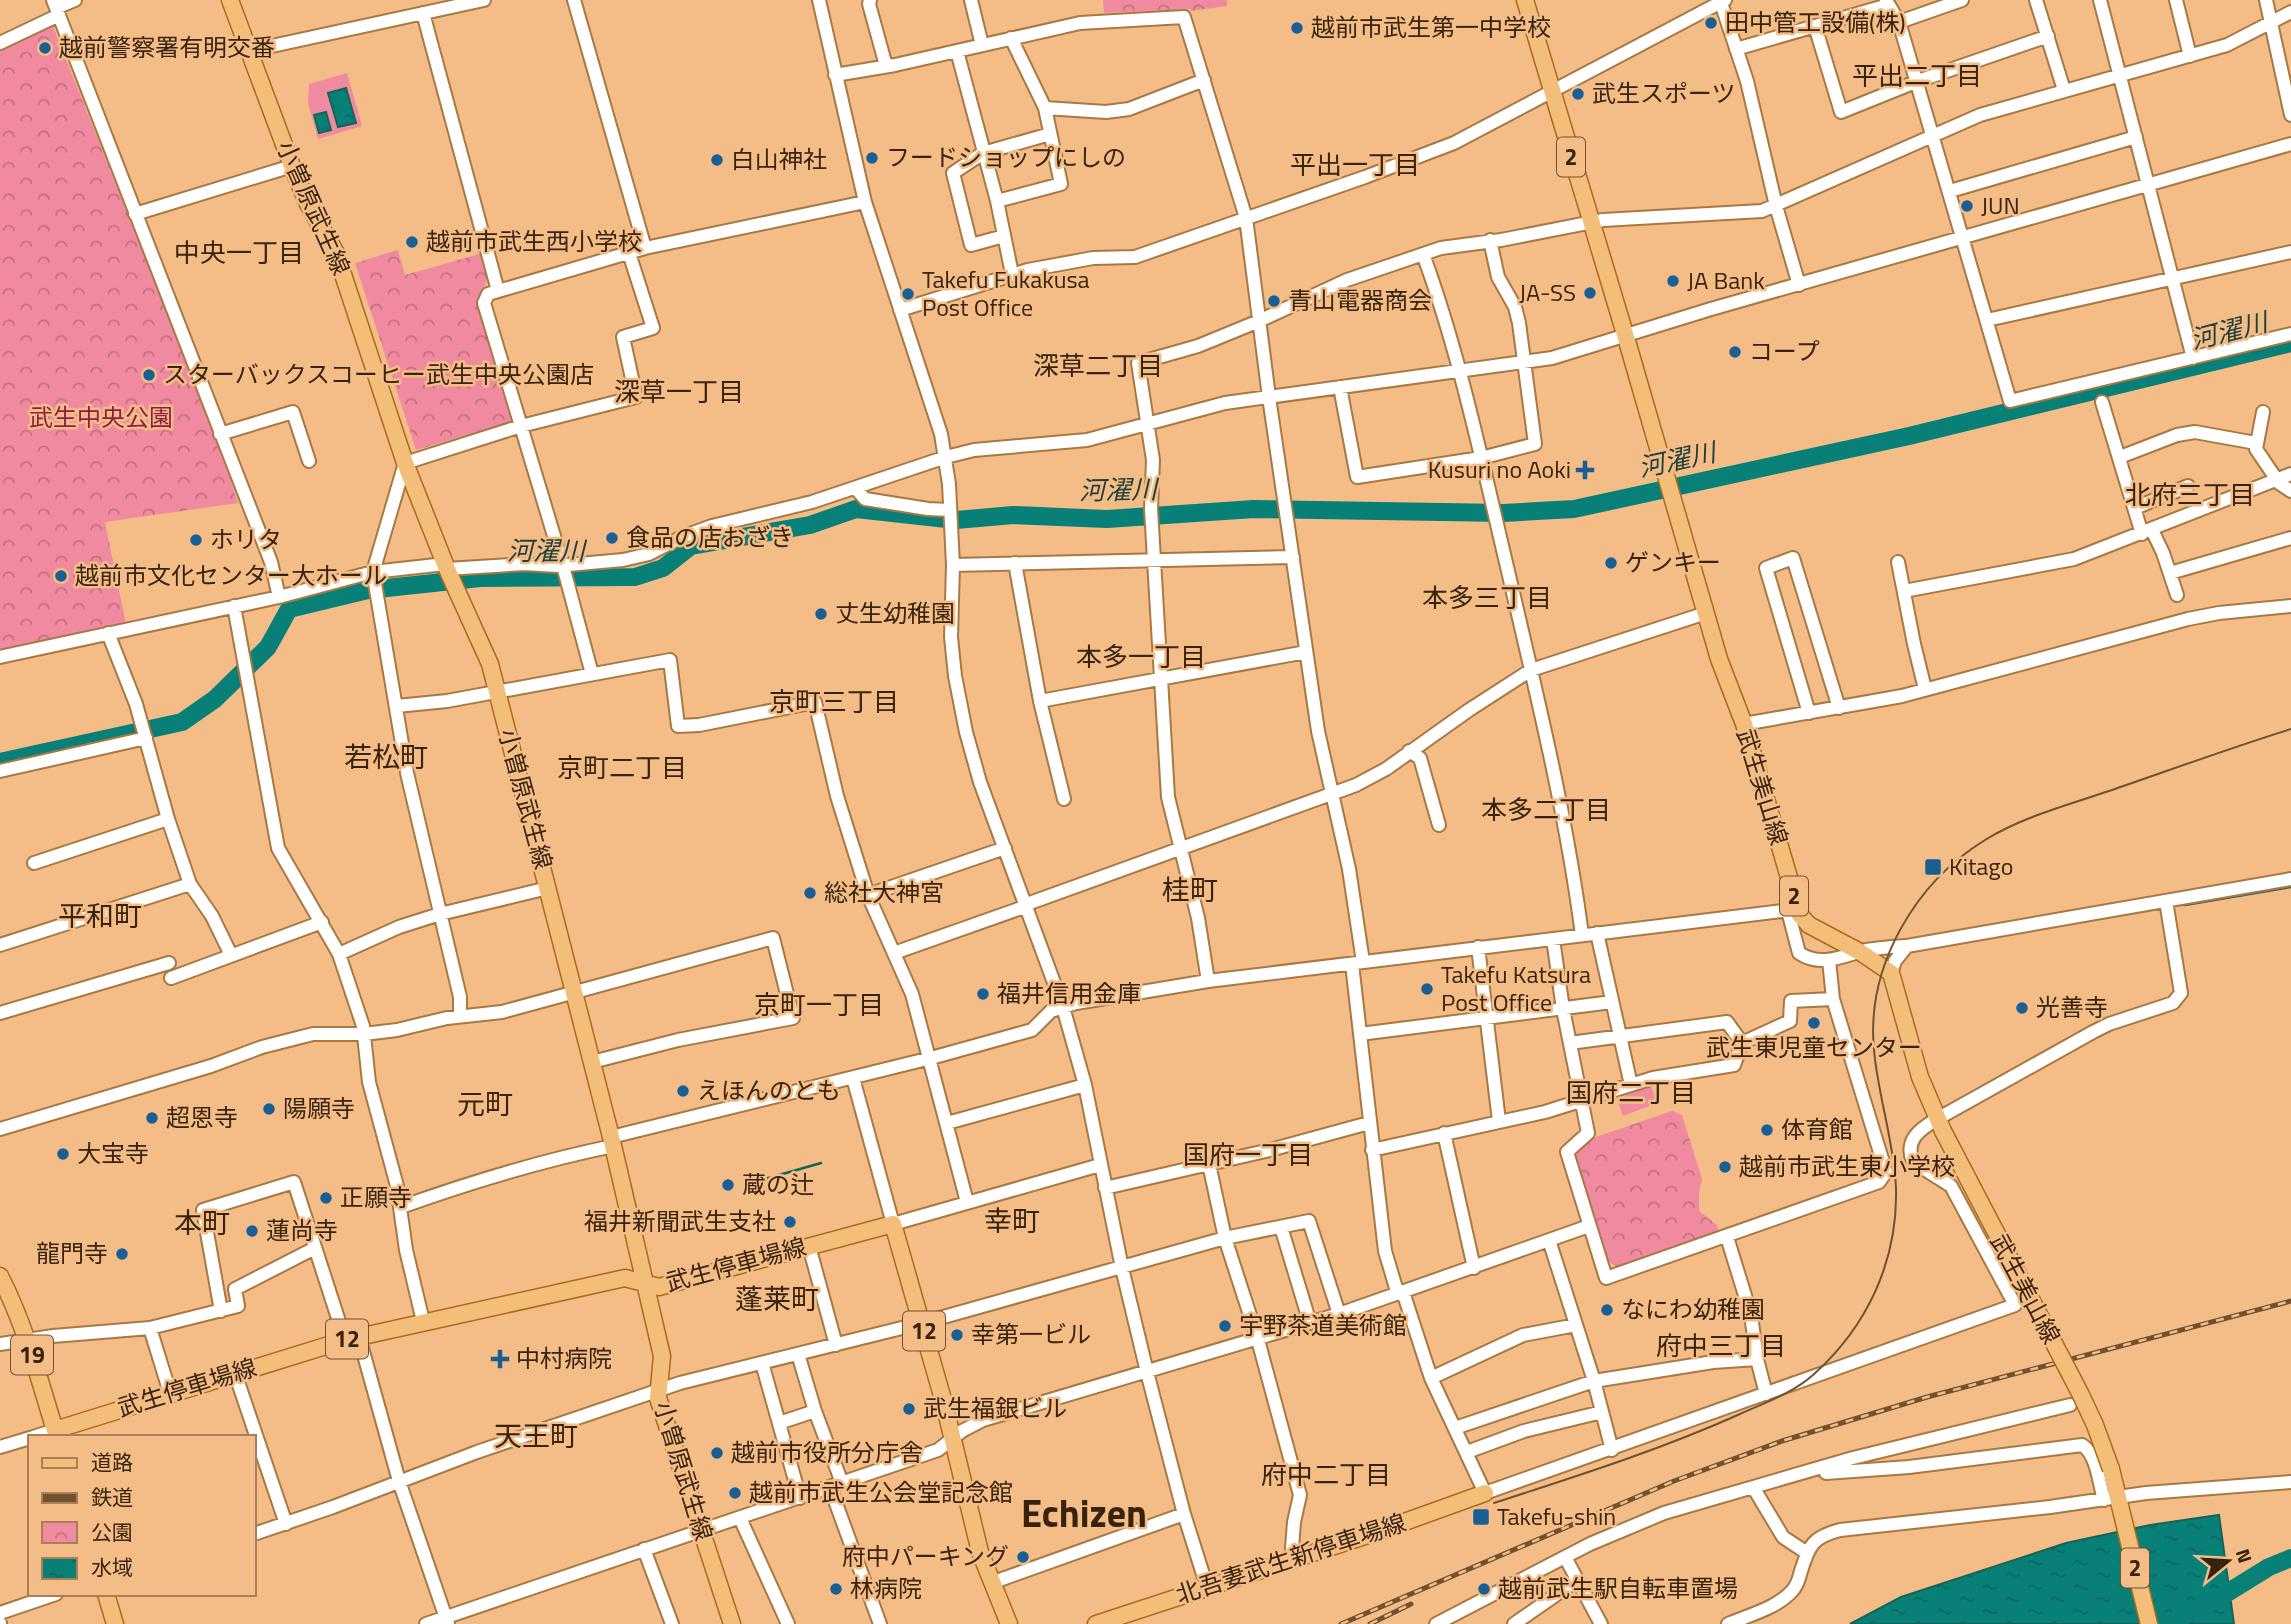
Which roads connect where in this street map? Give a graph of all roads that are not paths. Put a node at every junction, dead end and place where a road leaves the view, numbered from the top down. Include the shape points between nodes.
1 (75, 0) edge
2 (230, 0) edge
3 (484, 0) edge
4 (575, 0) edge
5 (819, 0) edge
6 (870, 0) edge
7 (971, 0) edge
8 (1525, 0) edge
9 (1962, 0) edge
10 (2036, 0) edge
11 (2100, 0) edge
12 (2176, 0) edge
13 (2266, 0) edge
14 (1722, 1) edge
15 (1887, 3) edge
16 (56, 8) edge
17 (2291, 12) edge
18 (423, 13) junction
19 (1899, 22) junction
20 (2272, 23) junction
21 (1815, 26) junction
22 (2048, 36) junction
23 (1011, 38) junction
24 (0, 43) edge
25 (982, 45) junction
26 (1736, 48) junction
27 (249, 51) junction
28 (957, 51) junction
29 (2190, 56) junction
30 (886, 66) junction
31 (835, 75) junction
32 (2119, 75) junction
33 (1204, 80) junction
34 (1918, 81) junction
35 (2064, 90) junction
36 (1552, 92) junction
37 (1045, 108) junction
38 (2291, 115) edge
39 (1050, 134) junction
40 (1933, 135) junction
41 (2136, 137) junction
42 (2291, 144) edge
43 (983, 153) junction
44 (292, 166) junction
45 (2150, 185) junction
46 (1950, 191) junction
47 (997, 201) junction
48 (864, 202) junction
49 (1776, 206) junction
50 (135, 214) junction
51 (1246, 218) junction
52 (1591, 222) junction
53 (1004, 236) junction
54 (1964, 238) junction
55 (1490, 240) junction
56 (645, 248) junction
57 (2291, 252) edge
58 (629, 253) junction
59 (1423, 254) junction
60 (1012, 274) junction
61 (2173, 279) junction
62 (1799, 285) junction
63 (498, 291) junction
64 (900, 310) junction
65 (1987, 320) junction
66 (1259, 321) junction
67 (1626, 334) junction
68 (2291, 334) edge
69 (2193, 358) junction
70 (1525, 361) junction
71 (1458, 371) junction
72 (1340, 387) junction
73 (1269, 397) junction
74 (2102, 402) dead end
75 (2263, 412) dead end
76 (1147, 423) junction
77 (521, 426) junction
78 (220, 434) junction
79 (2256, 443) junction
80 (946, 457) junction
81 (2120, 457) junction
82 (1481, 458) junction
83 (309, 461) dead end
84 (405, 463) junction
85 (2291, 474) edge
86 (2277, 480) junction
87 (2188, 486) dead end
88 (856, 489) junction
89 (2291, 491) edge
90 (2135, 508) junction
91 (949, 510) junction
92 (2147, 532) junction
93 (2291, 538) edge
94 (1293, 557) junction
95 (1154, 560) junction
96 (1898, 562) dead end
97 (1015, 564) junction
98 (953, 565) junction
99 (563, 566) junction
100 (373, 572) junction
101 (449, 572) junction
102 (2170, 573) junction
103 (1905, 591) junction
104 (2177, 595) dead end
105 (279, 597) junction
106 (234, 606) junction
107 (2291, 606) edge
108 (1706, 613) junction
109 (108, 633) junction
110 (1306, 652) junction
111 (0, 657) edge
112 (1531, 670) junction
113 (592, 674) junction
114 (1162, 680) junction
115 (1926, 689) junction
116 (496, 692) junction
117 (1040, 701) junction
118 (397, 706) junction
119 (1839, 708) junction
120 (1809, 713) junction
121 (1744, 724) junction
122 (146, 738) junction
123 (1409, 751) junction
124 (0, 771) edge
125 (1333, 793) junction
126 (1064, 799) dead end
127 (168, 819) junction
128 (1439, 825) dead end
129 (1005, 848) junction
130 (1181, 848) junction
131 (34, 863) dead end
132 (2291, 879) edge
133 (190, 884) junction
134 (548, 888) junction
135 (868, 895) junction
136 (2166, 901) junction
137 (1027, 905) junction
138 (1793, 910) junction
139 (440, 914) junction
140 (322, 922) junction
141 (1597, 933) junction
142 (1581, 935) junction
143 (1553, 939) junction
144 (0, 945) edge
145 (1907, 946) junction
146 (1478, 947) junction
147 (1860, 951) junction
148 (894, 953) junction
149 (339, 954) junction
150 (231, 955) junction
151 (1829, 960) junction
152 (169, 963) dead end
153 (1358, 963) junction
154 (1891, 973) junction
155 (171, 978) dead end
156 (1208, 981) junction
157 (575, 992) junction
158 (1833, 999) junction
159 (1612, 1002) junction
160 (1063, 1007) junction
161 (1563, 1009) junction
162 (0, 1013) edge
163 (460, 1016) junction
164 (1486, 1020) junction
165 (365, 1034) junction
166 (1360, 1034) junction
167 (1620, 1035) junction
168 (1570, 1043) junction
169 (1742, 1043) junction
170 (931, 1058) junction
171 (592, 1062) junction
172 (853, 1077) junction
173 (1085, 1085) junction
174 (1631, 1085) junction
175 (1580, 1101) junction
176 (1499, 1121) junction
177 (947, 1123) junction
178 (1369, 1123) junction
179 (1940, 1125) junction
180 (0, 1129) edge
181 (1444, 1133) junction
182 (612, 1142) junction
183 (1372, 1150) junction
184 (1209, 1164) junction
185 (1100, 1165) junction
186 (1105, 1188) junction
187 (967, 1202) junction
188 (401, 1207) junction
189 (892, 1224) junction
190 (1589, 1226) junction
191 (1281, 1227) junction
192 (1727, 1237) junction
193 (1225, 1238) junction
194 (1549, 1240) junction
195 (809, 1246) junction
196 (316, 1248) junction
197 (1122, 1268) junction
198 (1474, 1268) junction
199 (0, 1276) edge
200 (645, 1284) junction
201 (1403, 1293) junction
202 (220, 1311) junction
203 (1339, 1314) junction
204 (424, 1321) junction
205 (1310, 1323) junction
206 (922, 1324) junction
207 (1576, 1325) junction
208 (150, 1328) junction
209 (352, 1338) junction
210 (28, 1340) junction
211 (1258, 1340) junction
212 (0, 1344) edge
213 (836, 1345) junction
214 (798, 1354) junction
215 (1758, 1359) junction
216 (762, 1363) junction
217 (1147, 1372) junction
218 (234, 1373) junction
219 (1431, 1378) junction
220 (1594, 1381) junction
221 (657, 1391) junction
222 (170, 1394) junction
223 (1766, 1394) junction
224 (2070, 1405) dead end
225 (816, 1410) junction
226 (1602, 1412) junction
227 (779, 1423) junction
228 (1455, 1428) junction
229 (56, 1433) edge
230 (255, 1435) edge
231 (256, 1437) edge
232 (28, 1438) edge
233 (952, 1440) junction
234 (0, 1447) edge
235 (1612, 1450) junction
236 (1467, 1452) junction
237 (1824, 1468) junction
238 (399, 1481) junction
239 (2291, 1482) edge
240 (836, 1485) junction
241 (1753, 1488) junction
242 (1485, 1493) junction
243 (800, 1498) junction
244 (2114, 1503) junction
245 (1184, 1514) junction
246 (740, 1518) junction
247 (286, 1524) junction
248 (701, 1531) junction
249 (256, 1533) edge
250 (644, 1549) junction
251 (1807, 1553) junction
252 (1565, 1557) junction
253 (1294, 1559) junction
254 (1577, 1580) junction
255 (991, 1583) junction
256 (1208, 1587) junction
257 (50, 1596) edge
258 (107, 1596) edge
259 (0, 1613) edge
260 (447, 1621) edge
261 (1449, 1621) edge
262 (116, 1624) edge
263 (426, 1624) edge
264 (672, 1624) edge
265 (732, 1624) edge
266 (788, 1624) edge
267 (880, 1624) edge
268 (1009, 1624) edge
269 (1096, 1624) edge
270 (1436, 1624) edge
271 (1514, 1624) edge
272 (1601, 1624) edge
273 (1728, 1624) edge
274 (2149, 1624) edge

1 - 16 street
2 - 27 main road, 小曽原武生線
3 - 18 street
4 - 56 street
5 - 31 street
6 - 30 street
7 - 25 street
8 - 36 main road, 武生美山線 / 2
9 - 19 street
10 - 22 street
11 - 32 street
12 - 29 street
13 - 20 street
14 - 26 street
14 - 36 street
15 - 19 street
15 - 21 street
16 - 24 street
16 - 50 street
17 - 20 street
18 - 27 street
18 - 63 street
19 - 34 street
20 - 29 street via 2227,45
20 - 38 street
21 - 26 street
21 - 34 street via 1841,112
22 - 34 street
22 - 35 street
23 - 25 street
23 - 33 street via 1080,23 1184,17
23 - 37 street
25 - 28 street
26 - 49 street
27 - 44 main road, 小曽原武生線
28 - 30 street
28 - 43 street
29 - 32 street
30 - 31 street
31 - 48 street
32 - 35 street
32 - 41 street
33 - 37 street via 1129,109
33 - 51 street
34 - 40 street
35 - 40 street via 1990,111
36 - 51 street via 1454,143
36 - 52 main road, 武生美山線 / 2
37 - 39 street
39 - 43 street
39 - 47 street via 1061,184
40 - 46 street
40 - 49 street
41 - 45 street
41 - 46 street
42 - 45 street
43 - 47 street
43 - 53 street via 953,173 971,245
44 - 50 street
44 - 84 main road, 小曽原武生線 via 336,253
45 - 54 street
45 - 61 street
46 - 54 street
47 - 53 street
48 - 56 street
48 - 64 street
49 - 52 street via 1757,213
49 - 62 street
50 - 78 street
51 - 60 street via 1135,257 1093,258
51 - 66 street
52 - 55 street
52 - 67 main road, 武生美山線 / 2
53 - 60 street
54 - 62 street
54 - 65 street
55 - 59 street
55 - 70 street via 1498,277 1515,307
56 - 58 street
57 - 61 street
58 - 63 street
58 - 77 street via 653,328 623,337 636,397
59 - 66 street via 1347,280
59 - 71 street
60 - 64 street
61 - 65 street
61 - 69 street
62 - 67 street
63 - 77 street via 488,294 484,303
64 - 80 street
65 - 69 street via 2010,401
66 - 73 street
66 - 76 street via 1198,346 1138,363
67 - 70 street via 1552,358
67 - 108 main road, 武生美山線 / 2
68 - 69 street
70 - 71 street
70 - 82 street via 1535,444
71 - 72 street
71 - 82 street
72 - 73 street
72 - 82 street via 1357,477
73 - 76 street
73 - 94 street
74 - 81 street
75 - 79 street
76 - 80 street via 1087,440 974,450
76 - 95 street via 1153,460
77 - 84 street
77 - 99 street
78 - 83 street via 293,412
78 - 105 street via 271,562
79 - 81 street via 2194,432
79 - 86 street via 2258,454
80 - 88 street
80 - 91 street
81 - 90 street
82 - 112 street
84 - 100 street
84 - 101 main road, 小曽原武生線
85 - 86 street
86 - 89 street
86 - 92 street
87 - 90 street
88 - 91 street via 865,499
88 - 99 street via 712,526 649,554
90 - 92 street
91 - 98 street
92 - 102 street
92 - 103 street via 2074,559
93 - 102 street
94 - 95 street
94 - 110 street
95 - 97 street
95 - 114 street
96 - 103 street
97 - 98 street
97 - 117 street
98 - 129 street via 955,676 972,758
99 - 101 street via 525,564
99 - 113 street
100 - 101 street
100 - 105 street
100 - 118 street
101 - 116 main road, 小曽原武生線 via 486,653
102 - 104 street
103 - 115 street
105 - 106 street
106 - 109 street
106 - 140 street via 278,848
107 - 115 street via 2188,619
108 - 112 street
108 - 121 main road, 武生美山線 / 2
109 - 111 street
109 - 122 street
110 - 114 street
110 - 125 street
112 - 123 street
112 - 142 street via 1571,853
113 - 116 street
113 - 135 street via 670,660 678,726 814,702
114 - 117 street
114 - 130 street via 1168,797
115 - 119 street
116 - 118 street
116 - 134 main road, 小曽原武生線
117 - 126 street
118 - 139 street via 407,773
119 - 120 street
119 - 120 street via 1793,558 1766,568
120 - 121 street
121 - 138 main road, 武生美山線 / 2
122 - 124 street
122 - 127 street
123 - 125 street via 1377,775
123 - 128 street via 1420,758
125 - 130 street
125 - 153 street via 1349,869
127 - 131 street
127 - 133 street
129 - 135 street
129 - 137 street
130 - 137 street
130 - 156 street
132 - 136 street
133 - 144 street
133 - 150 street
134 - 139 street
134 - 157 main road, 小曽原武生線
135 - 148 street
136 - 145 street
136 - 179 street via 2181,993 2178,999 2101,1028
137 - 148 street
137 - 160 street
138 - 141 street
138 - 147 main road, 2 via 1809,925
138 - 151 street via 1799,953 1808,959
139 - 149 street via 388,930
139 - 163 street via 460,997
140 - 149 street
140 - 150 street
141 - 142 street
141 - 159 street
142 - 143 street
143 - 146 street
143 - 161 street
145 - 147 street
145 - 154 street
146 - 153 street
146 - 164 street
147 - 151 street
147 - 154 main road, 2
148 - 170 street
149 - 165 street
150 - 155 street
151 - 158 street
152 - 162 street
153 - 156 street
153 - 166 street
154 - 179 main road, 武生美山線 / 2 via 1908,1040
156 - 160 street
157 - 163 street via 502,1012
157 - 171 main road, 小曽原武生線
157 - 171 street via 773,938 793,1017
158 - 169 street via 1791,1001 1790,1021
158 - 192 street via 1886,1172 1879,1182
159 - 161 street
159 - 167 street
160 - 170 street via 1051,1011 1032,1030
160 - 173 street
161 - 164 street
161 - 168 street
163 - 165 street
164 - 166 street
164 - 176 street
165 - 180 street via 313,1034 262,1047
165 - 188 street via 369,1082
166 - 178 street
167 - 168 street
167 - 169 street via 1727,1022
167 - 174 street
168 - 175 street
169 - 174 street via 1734,1065
170 - 172 street
170 - 177 street
171 - 182 main road, 小曽原武生線
172 - 182 street
172 - 189 street
173 - 177 street
173 - 185 street
174 - 175 street
175 - 176 street
175 - 190 street via 1588,1133 1567,1152
176 - 181 street
177 - 187 street
178 - 183 street
178 - 184 street
179 - 223 street via 1918,1131 1909,1149 1913,1161 1951,1185 2015,1305
179 - 244 main road, 武生美山線 / 2, bridge via 2095,1425 2110,1469
181 - 183 street
181 - 198 street
182 - 188 street
182 - 200 main road, 小曽原武生線
183 - 201 street via 1385,1251 1396,1288
184 - 186 street
184 - 193 street
185 - 186 street
185 - 187 street
186 - 197 street
187 - 189 street
188 - 204 street via 406,1250
189 - 195 main road, 武生停車場線 / 12
189 - 206 main road, 12
190 - 192 street via 1606,1278
190 - 194 street
191 - 193 street
191 - 203 street via 1309,1221
191 - 205 street
192 - 215 street via 1751,1315
193 - 197 street
193 - 211 street
194 - 198 street
194 - 207 street
195 - 200 main road, 武生停車場線 / 12 via 659,1287
195 - 213 street
196 - 202 street via 235,1289 238,1306
196 - 202 street via 294,1182 203,1209
196 - 209 street
197 - 206 street
197 - 217 street
198 - 201 street
199 - 210 main road, 19
200 - 204 main road, 武生停車場線 / 12 via 625,1278
200 - 221 main road, 小曽原武生線 via 663,1362
201 - 203 street
201 - 219 street
202 - 208 street
203 - 205 street
204 - 209 main road, 武生停車場線 / 12
205 - 211 street
206 - 213 street
206 - 233 main road, 12
207 - 219 street via 1523,1335
207 - 220 street
208 - 210 street
208 - 222 street
209 - 218 main road, 武生停車場線 / 12
209 - 238 street
210 - 212 street
210 - 229 main road, 19
211 - 217 street
211 - 253 street via 1300,1495
213 - 214 street
214 - 216 street
214 - 225 street
215 - 220 street
215 - 223 street
216 - 221 street
216 - 227 street
217 - 233 street via 983,1420
217 - 245 street
218 - 222 main road, 武生停車場線 / 12
218 - 230 street
219 - 228 street
220 - 226 street
220 - 228 street
221 - 238 street
221 - 248 main road, 小曽原武生線
222 - 229 main road, 武生停車場線 / 12
223 - 235 street
224 - 237 street via 1995,1418
225 - 227 street
225 - 240 street
226 - 235 street
226 - 236 street via 1524,1431
227 - 243 street
228 - 236 street
231 - 247 street
232 - 234 street
233 - 240 street via 938,1450
233 - 255 main road, 12
235 - 242 street
236 - 242 street
237 - 241 street
237 - 244 street via 1825,1473 1892,1469 2082,1445 2091,1454
238 - 247 street
238 - 260 street
239 - 244 street
240 - 243 street
240 - 267 street
241 - 251 street via 1783,1537
241 - 252 street via 1636,1523
242 - 253 main road, 北吾妻武生新停車場線
243 - 246 street
244 - 251 street via 1840,1530 1822,1535
244 - 274 main road, 武生美山線 / 2
245 - 255 street
245 - 256 street
246 - 248 street
246 - 266 street
247 - 249 street
248 - 250 street
248 - 265 main road, 小曽原武生線
250 - 260 street
250 - 264 street
251 - 273 street via 1790,1594
252 - 254 street
252 - 261 street
253 - 256 main road, 北吾妻武生新停車場線
254 - 271 street
254 - 272 street
255 - 268 main road, 12
256 - 269 main road, 北吾妻武生新停車場線
257 - 259 street
258 - 262 main road
260 - 263 street
261 - 270 street

